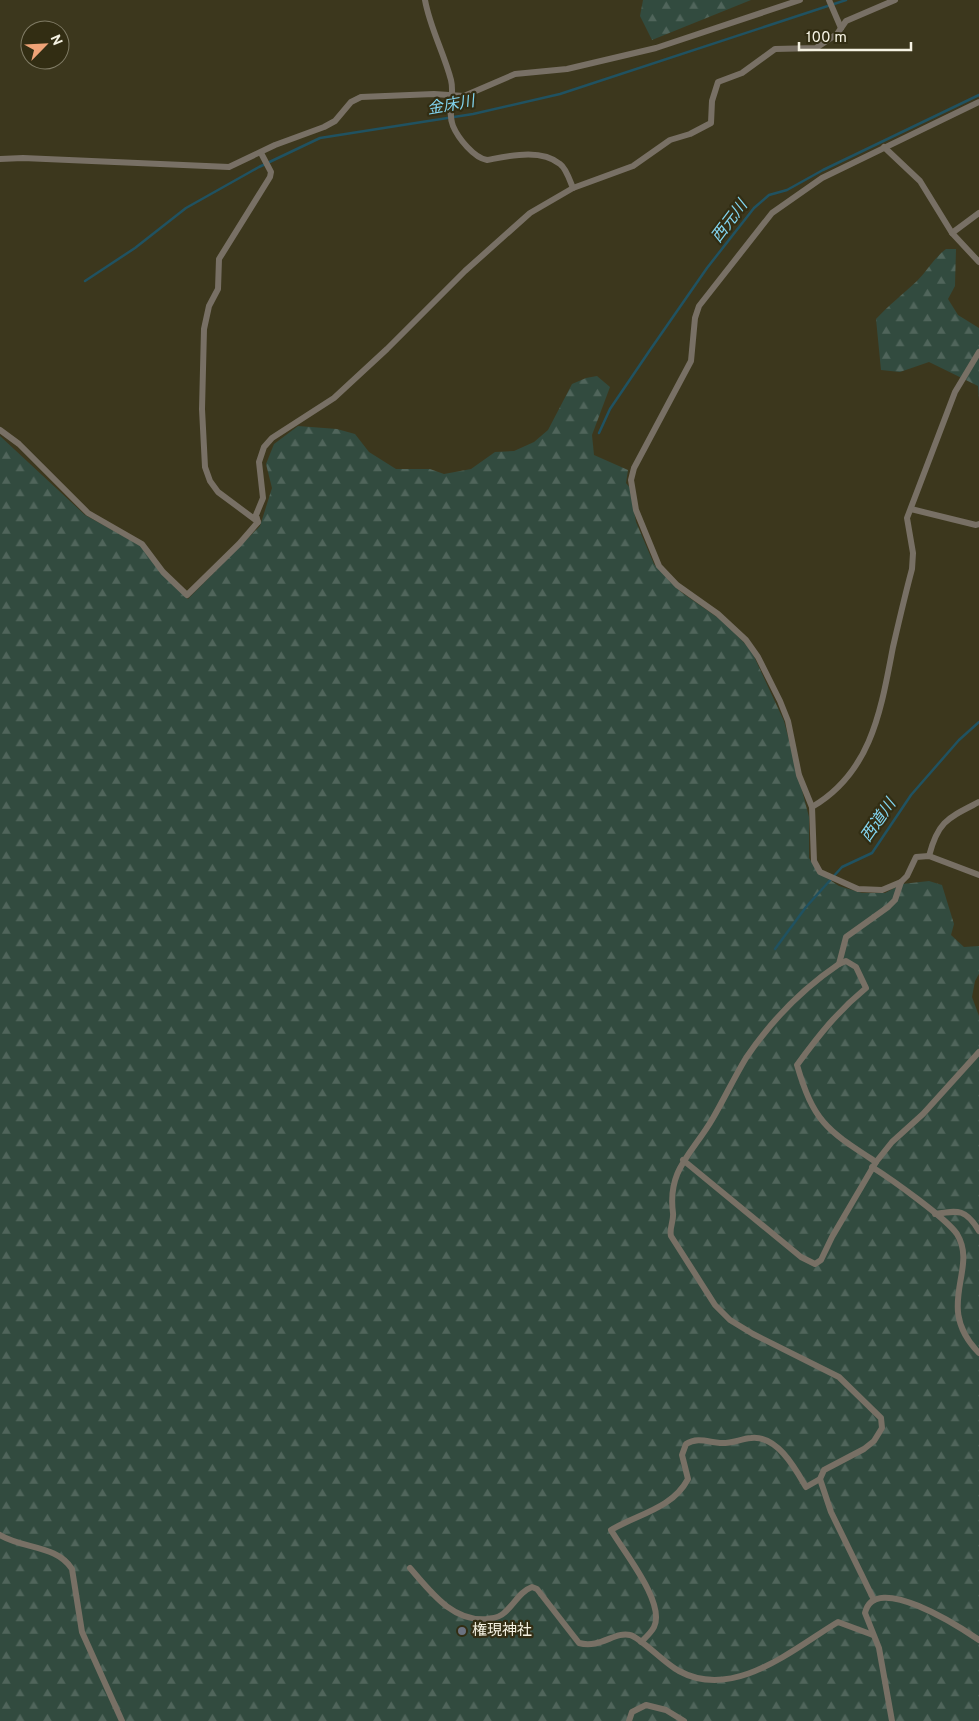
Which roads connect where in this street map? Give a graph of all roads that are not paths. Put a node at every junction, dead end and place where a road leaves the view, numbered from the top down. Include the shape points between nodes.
1 (425, 0) edge
2 (800, 0) edge
3 (829, 0) edge
4 (895, 0) edge
5 (841, 28) junction
6 (451, 96) junction
7 (979, 102) edge
8 (884, 147) junction
9 (262, 155) junction
10 (0, 159) edge
11 (573, 188) junction
12 (979, 213) edge
13 (952, 233) junction
14 (979, 262) edge
15 (979, 352) edge
16 (0, 430) edge
17 (910, 510) junction
18 (258, 522) junction
19 (979, 524) edge
20 (979, 802) edge
21 (812, 807) junction
22 (929, 856) junction
23 (979, 875) edge
24 (901, 882) junction
25 (839, 964) junction
26 (979, 1052) edge
27 (683, 1160) junction
28 (874, 1165) junction
29 (935, 1214) junction
30 (979, 1231) edge
31 (979, 1353) edge
32 (820, 1479) junction
33 (0, 1535) edge
34 (410, 1568) dead end
35 (874, 1600) junction
36 (874, 1634) junction
37 (979, 1640) edge
38 (641, 1642) junction
39 (122, 1721) edge
40 (629, 1721) edge
41 (684, 1721) edge
42 (892, 1721) edge

1 - 6 street via 452,82
2 - 6 street via 656,48 567,69 523,72 469,95
3 - 5 street
4 - 5 street via 852,18
5 - 11 street via 816,48 775,49 742,73 718,82 712,101 711,123 670,140 633,166
6 - 9 street via 361,97 351,102 324,128 296,136
6 - 11 street via 454,126 474,154 481,159 536,155 549,158 561,164
7 - 8 street
8 - 13 street via 920,181
8 - 21 street via 822,178 772,213 704,298 695,318 691,361 634,468 631,480 639,522 659,566 677,585 729,624 758,657 788,721 799,775
9 - 10 street via 224,168
9 - 18 street via 270,169 270,177 219,259 218,289 209,306 204,328 202,409 205,467 210,481 218,492
11 - 18 street via 530,213 334,398 279,432 264,447 259,462 263,498 256,515
12 - 13 street
13 - 14 street
15 - 17 street via 955,392
16 - 18 street via 19,444 88,513 142,544 163,572 187,595
17 - 19 street
17 - 21 street via 907,518 913,553 912,569 871,741 854,769 823,801
20 - 22 street via 941,825
21 - 24 street via 814,861 824,875 871,891
22 - 23 street
22 - 24 street via 916,857
24 - 25 street via 895,900 846,937
25 - 27 street via 786,1007 746,1058 712,1121
25 - 28 street via 846,962 856,967 866,988 822,1029 797,1065 816,1114 826,1128
26 - 28 street
27 - 28 street via 813,1264 821,1260
27 - 32 street via 673,1186 671,1233 715,1305 730,1320 753,1334 839,1377 881,1418 882,1428 874,1441 824,1470
28 - 29 street
29 - 30 street via 963,1212 971,1217
29 - 31 street via 957,1234 963,1250 957,1316 968,1341
32 - 35 street via 831,1512
32 - 38 street via 806,1486 788,1457 762,1439 720,1443 698,1440 686,1444 682,1455 688,1479 678,1494 664,1505 611,1530 641,1577 656,1609 654,1627
33 - 39 street via 10,1541 57,1554 72,1569 82,1632
34 - 38 street via 449,1609 473,1618 495,1618 504,1614 521,1593 532,1587 541,1592 579,1643 593,1645 625,1634
35 - 36 street via 867,1607 866,1614
35 - 37 street via 890,1597 911,1603
36 - 38 street via 838,1622 787,1656 750,1672 716,1680 700,1680 677,1670
36 - 42 street via 886,1678
40 - 41 street via 632,1712 646,1705 666,1710

